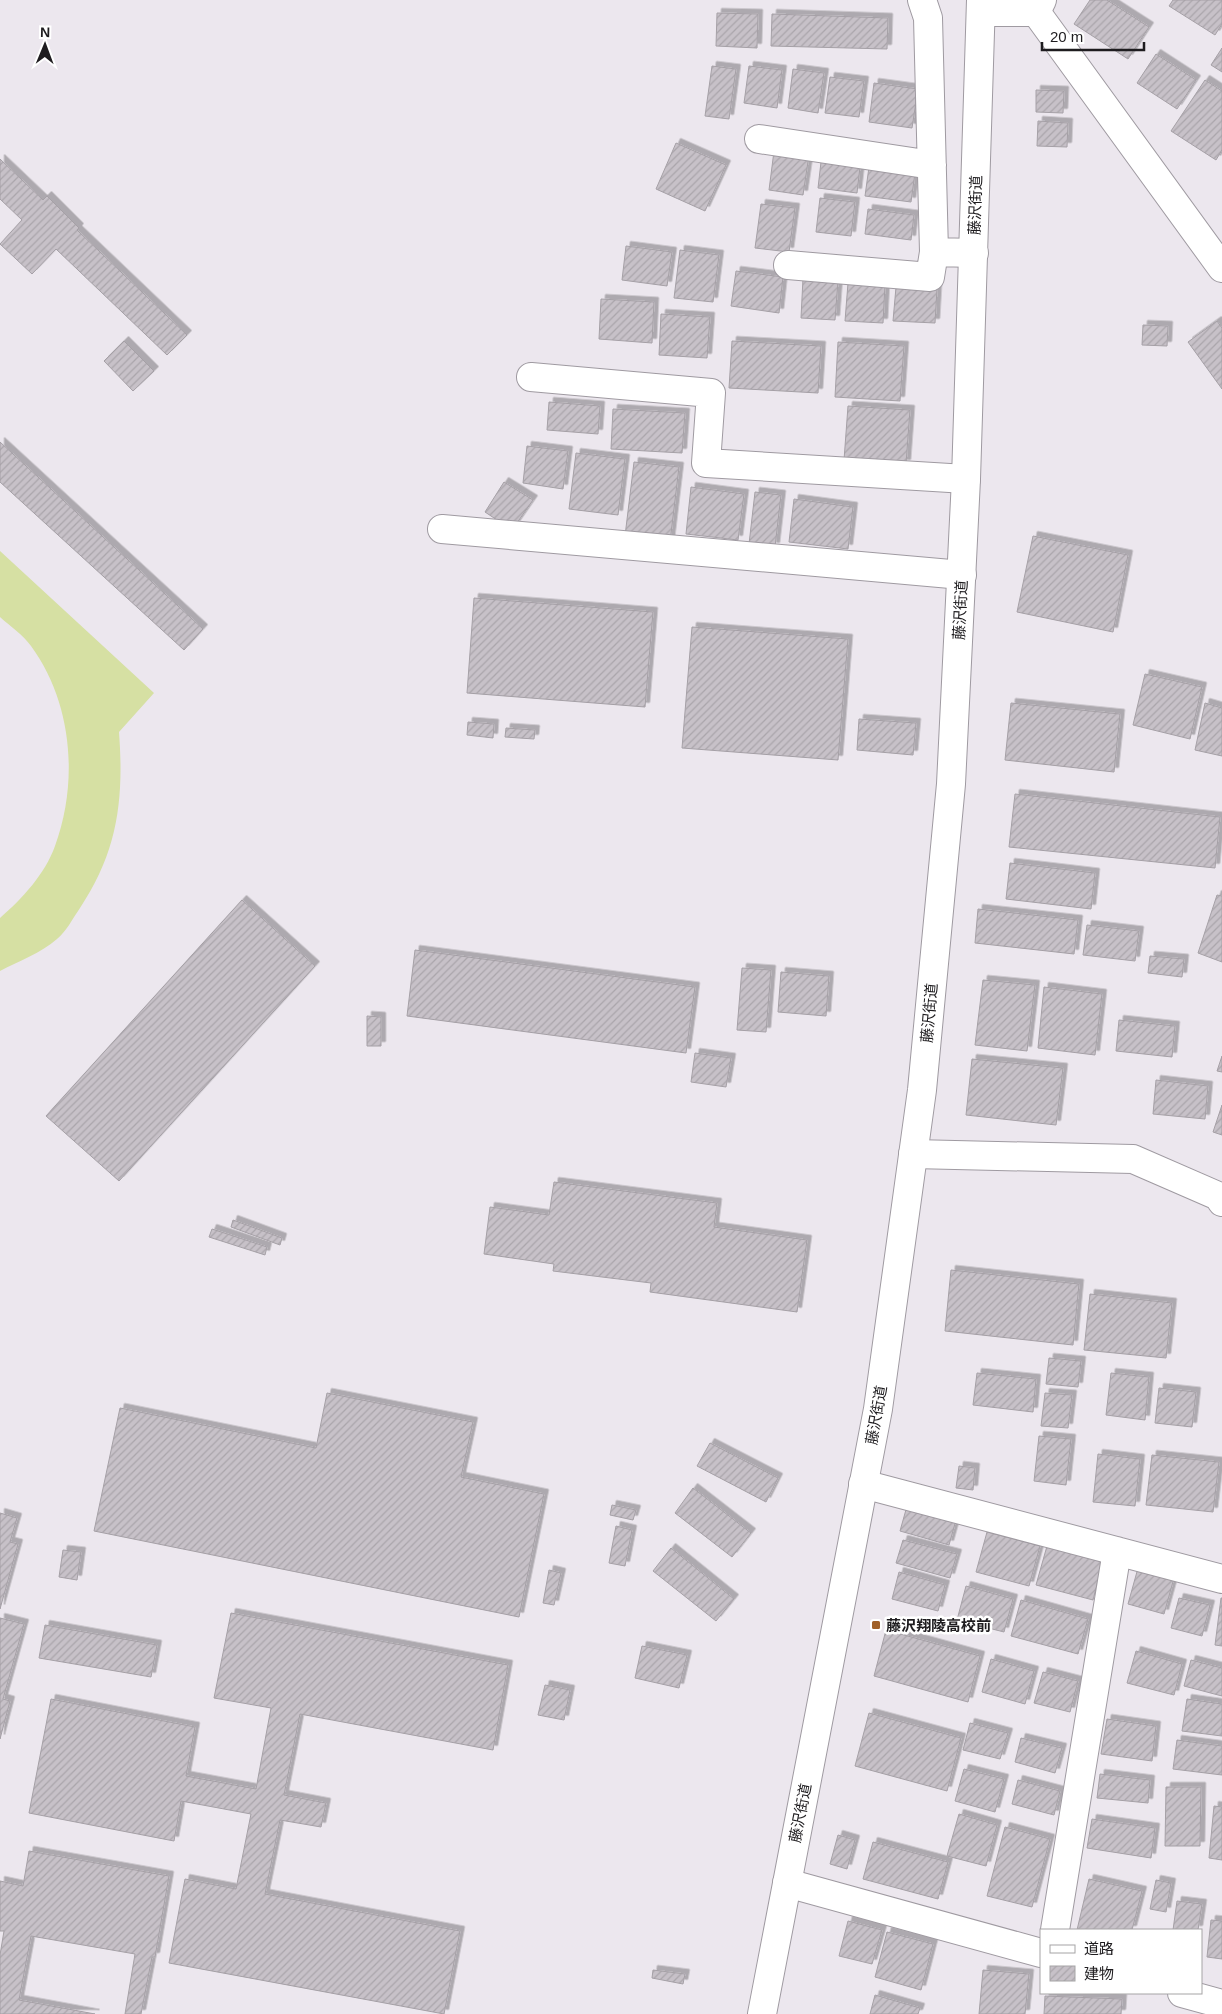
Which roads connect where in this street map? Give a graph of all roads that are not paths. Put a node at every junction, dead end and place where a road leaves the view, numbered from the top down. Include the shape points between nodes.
1 (922, 0) edge
2 (981, 6) edge
3 (1039, 6) edge
4 (759, 139) dead end
5 (932, 164) junction
6 (934, 252) junction
7 (974, 253) junction
8 (788, 265) dead end
9 (1222, 268) edge
10 (531, 377) dead end
11 (966, 479) junction
12 (442, 528) dead end
13 (962, 575) junction
14 (913, 1154) junction
15 (1221, 1196) edge
16 (863, 1484) junction
17 (1117, 1551) junction
18 (1222, 1579) edge
19 (786, 1883) junction
20 (1055, 1929) edge
21 (1040, 1953) edge
22 (1186, 1994) edge
23 (1222, 2004) edge
24 (762, 2014) edge

1 - 5 main road via 928,18
2 - 3 main road
2 - 7 main road, 藤沢街道
3 - 9 main road
4 - 5 main road
5 - 6 main road
6 - 7 main road
6 - 8 main road via 930,276
7 - 11 main road, 藤沢街道
10 - 11 main road via 710,393 706,463
11 - 13 main road, 藤沢街道
12 - 13 main road
13 - 14 main road, 藤沢街道 via 951,784
14 - 15 main road via 1133,1159
14 - 16 main road, 藤沢街道 via 878,1408
16 - 17 main road
16 - 19 main road, 藤沢街道
17 - 18 main road
17 - 20 main road
19 - 21 main road
19 - 24 main road, 藤沢街道
22 - 23 main road

